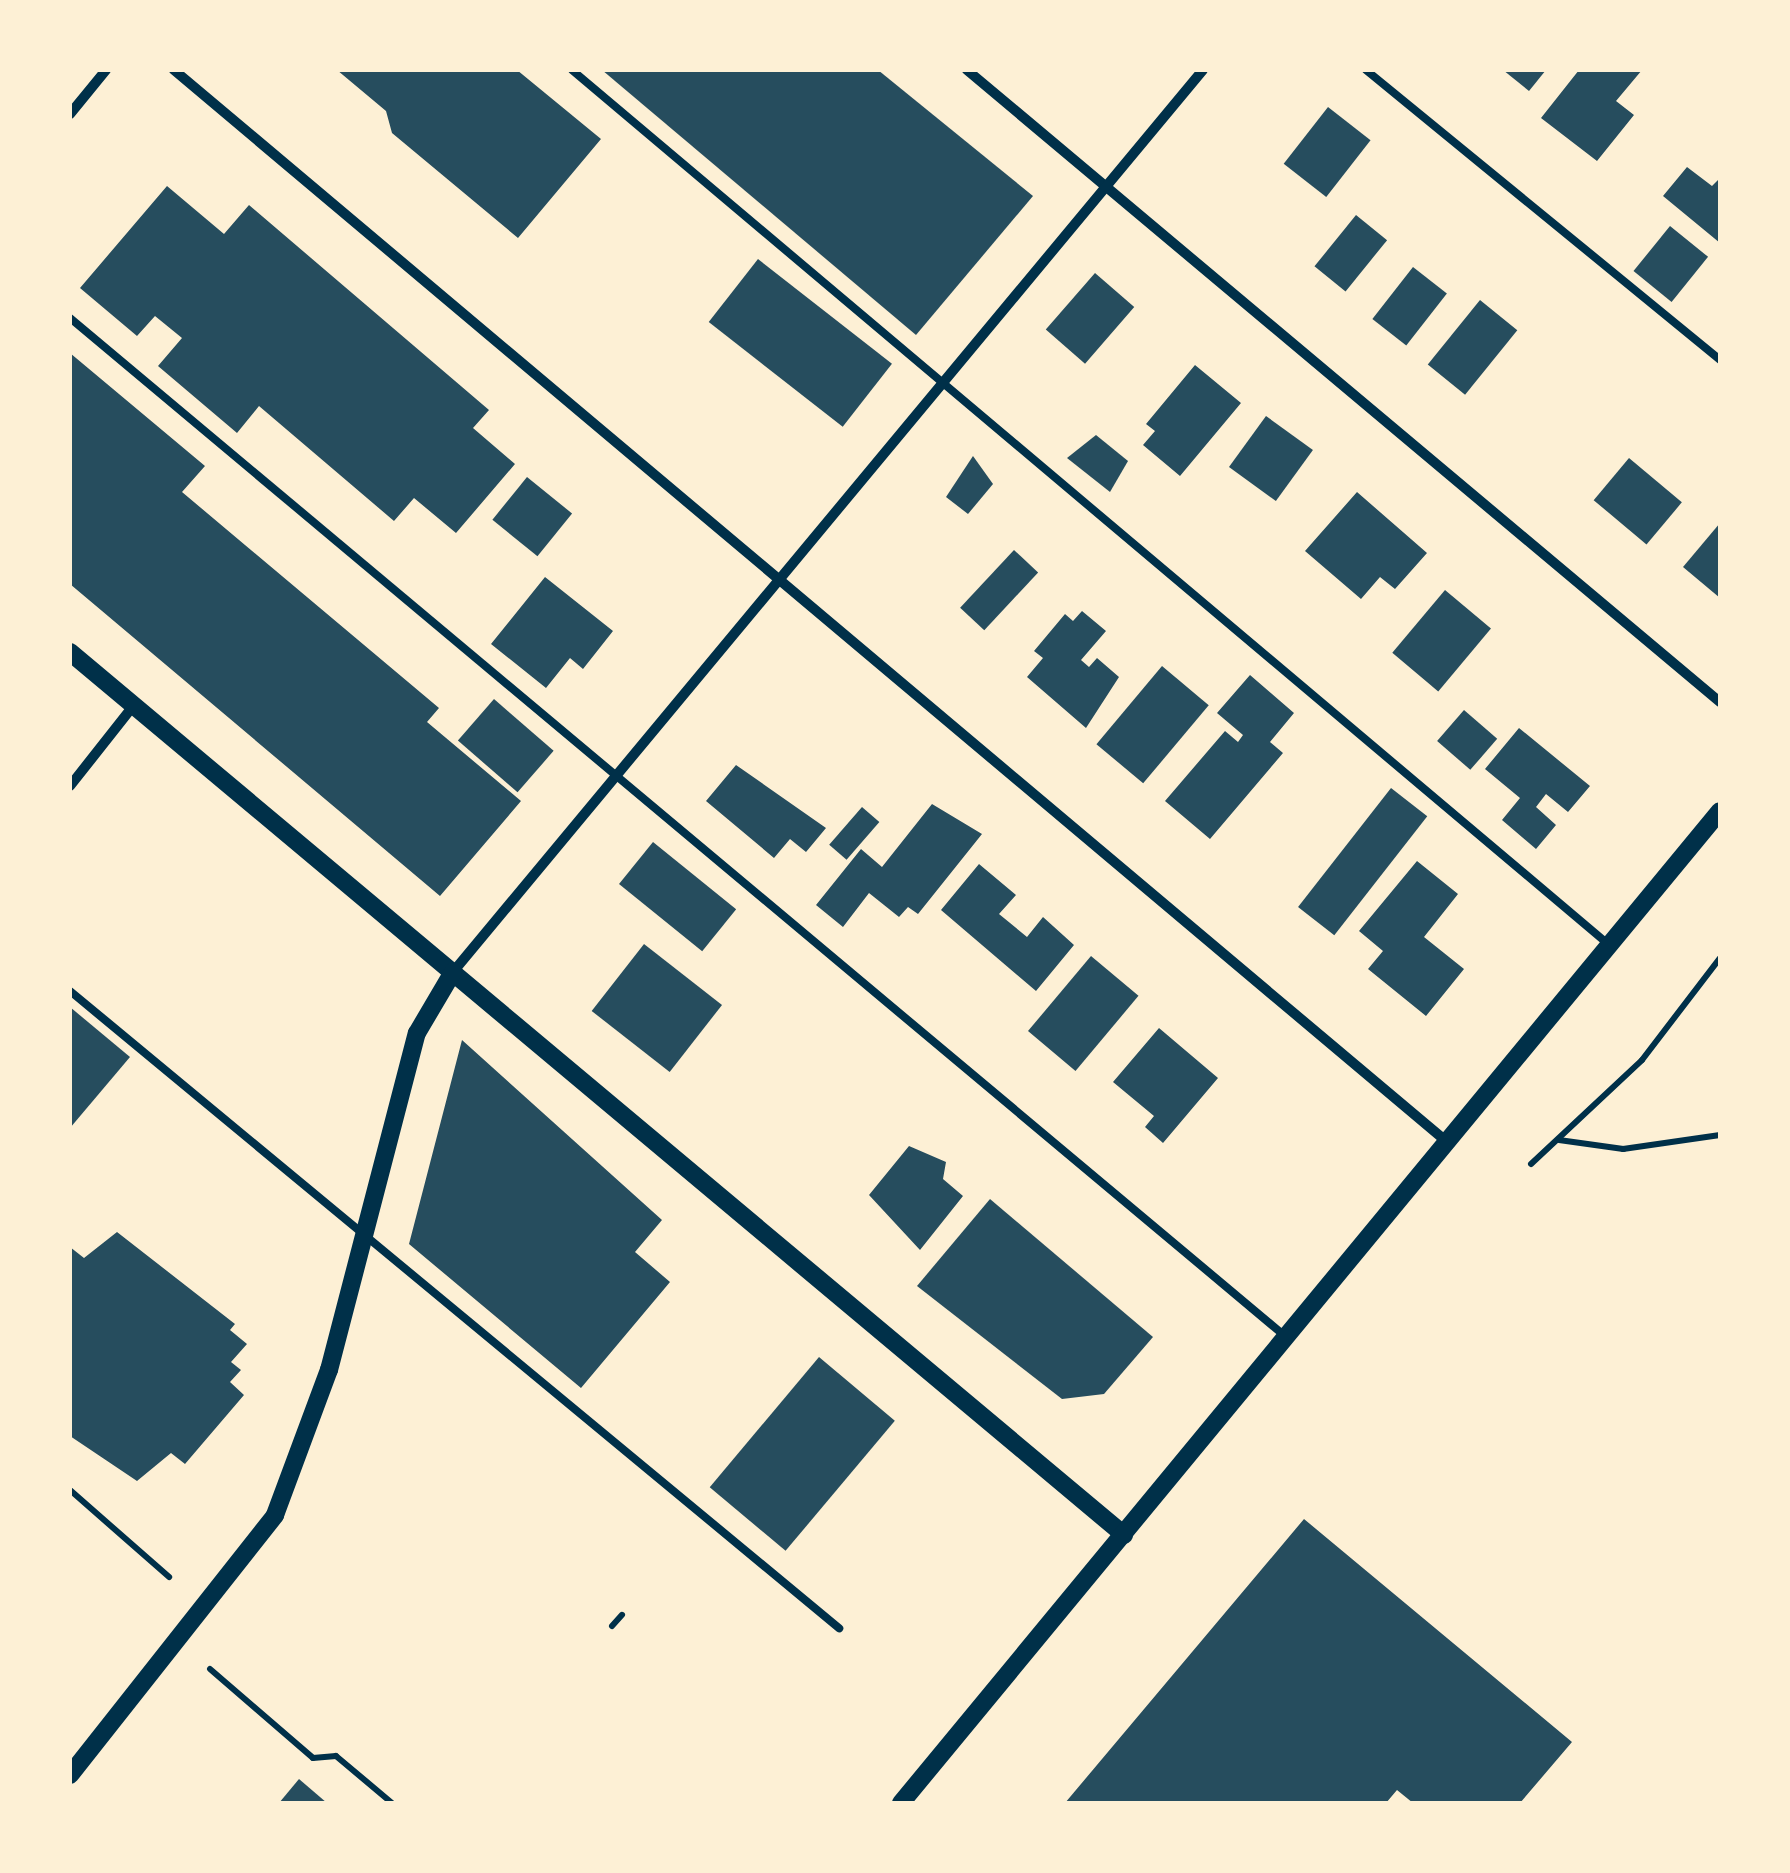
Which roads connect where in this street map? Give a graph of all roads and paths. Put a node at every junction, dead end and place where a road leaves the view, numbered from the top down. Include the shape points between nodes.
1 (106, 70) edge
2 (174, 70) edge
3 (572, 70) edge
4 (967, 70) edge
5 (1203, 70) edge
6 (1366, 70) edge
7 (70, 114) edge
8 (1108, 188) junction
9 (70, 318) edge
10 (1720, 360) edge
11 (946, 381) junction
12 (780, 578) junction
13 (70, 652) edge
14 (1720, 702) edge
15 (134, 706) junction
16 (618, 772) junction
17 (70, 786) edge
18 (1720, 810) edge
19 (1610, 946) junction
20 (1720, 958) edge
21 (452, 972) junction
22 (70, 992) edge
23 (1720, 1135) edge
24 (1558, 1140) junction
25 (1446, 1141) junction
26 (1532, 1164) dead end
27 (366, 1233) junction
28 (1286, 1338) junction
29 (70, 1490) edge
30 (1124, 1534) junction
31 (169, 1577) dead end
32 (622, 1615) dead end
33 (612, 1626) dead end
34 (839, 1628) dead end
35 (210, 1669) dead end
36 (70, 1775) edge
37 (392, 1803) edge
38 (901, 1803) edge

1 - 7 street
2 - 12 street
3 - 11 lane
4 - 8 street
5 - 8 street
6 - 10 lane
8 - 11 street
8 - 14 street
9 - 16 lane
11 - 12 street
11 - 19 lane
12 - 16 street
12 - 25 street
13 - 15 street
15 - 17 street
15 - 21 street
16 - 21 street
16 - 28 lane
18 - 19 street
19 - 25 street
20 - 24 path via 1642,1060
21 - 27 street via 416,1033
21 - 30 street
22 - 27 lane
23 - 24 path via 1623,1149
24 - 26 path
25 - 28 street
27 - 34 lane
27 - 36 street via 274,1514
28 - 30 street
29 - 31 path
30 - 38 street
32 - 33 path
35 - 37 path via 313,1758 336,1756

